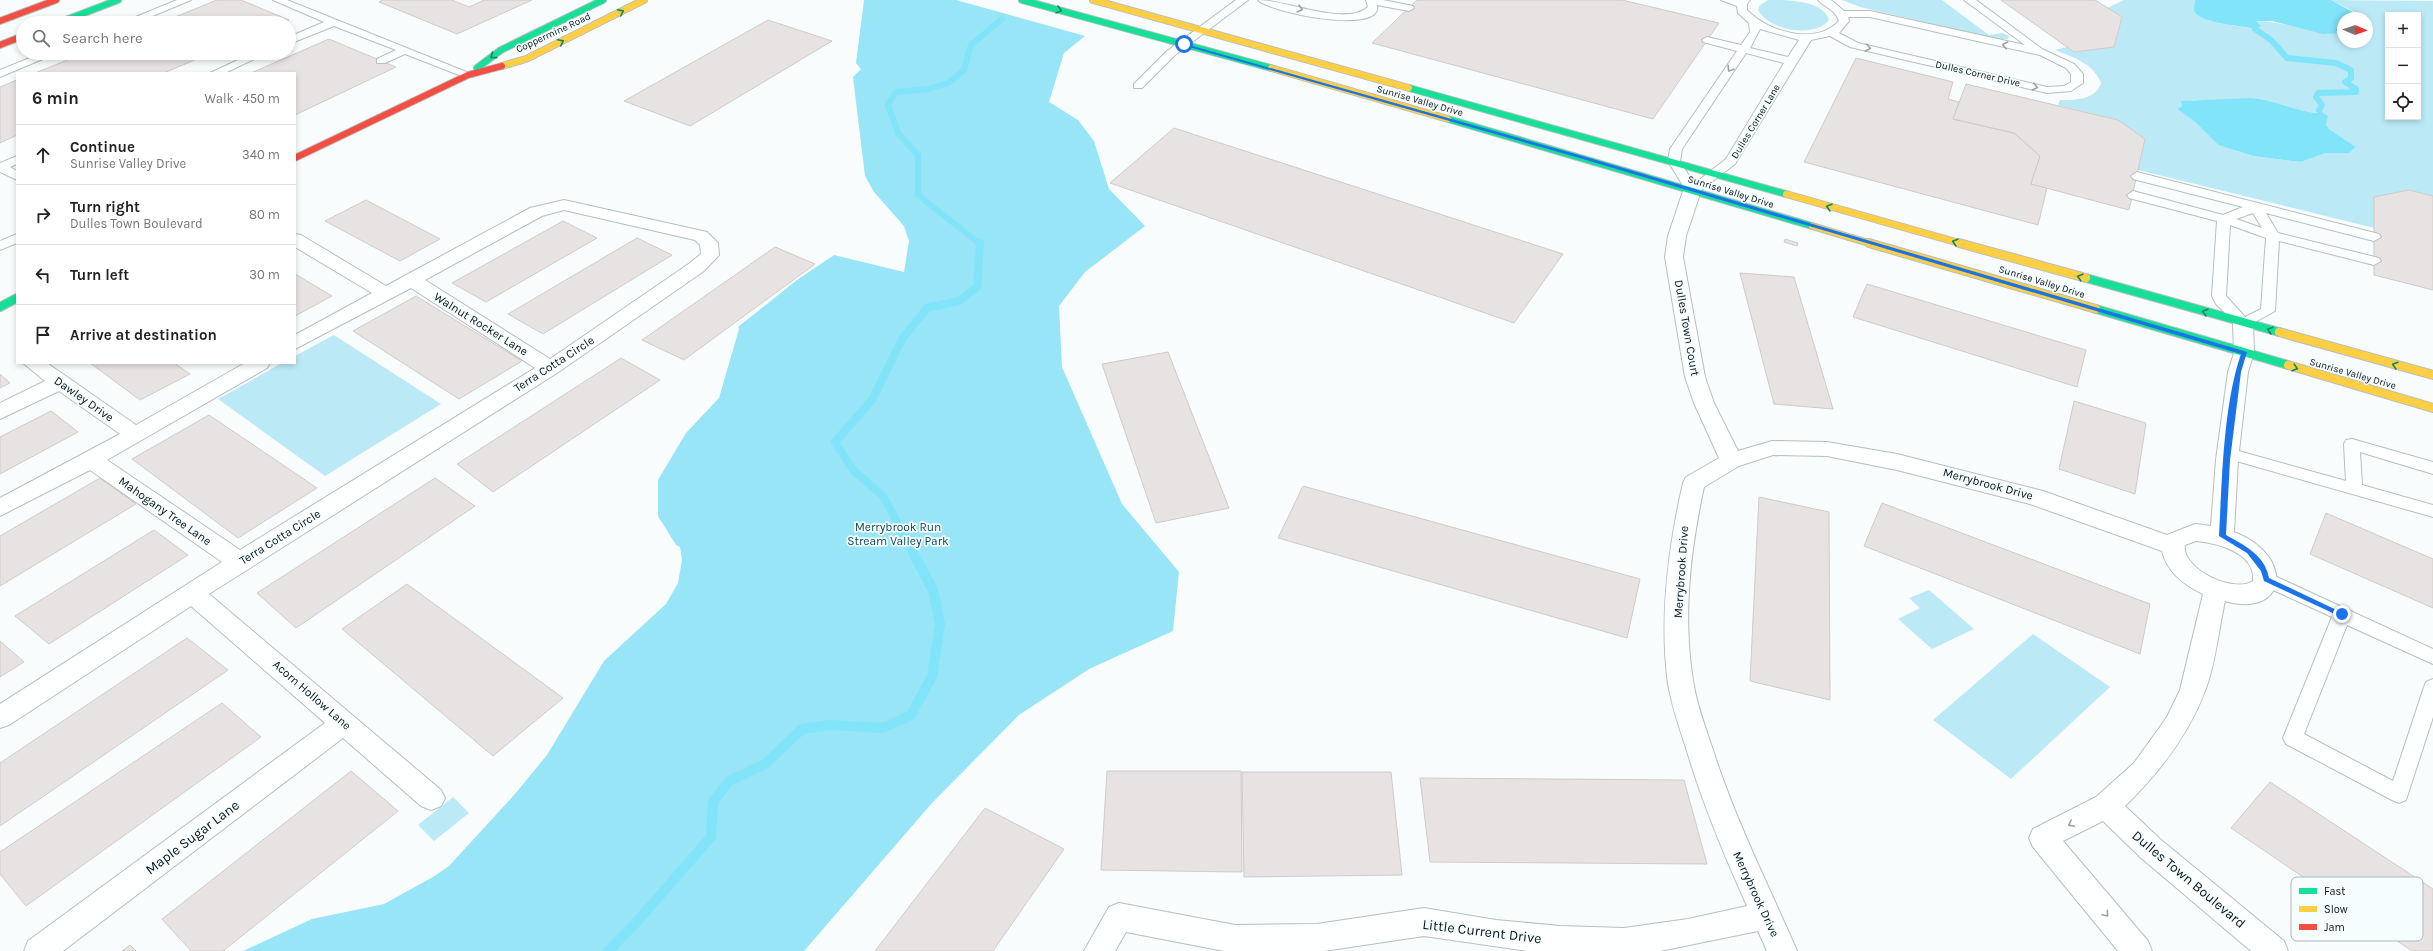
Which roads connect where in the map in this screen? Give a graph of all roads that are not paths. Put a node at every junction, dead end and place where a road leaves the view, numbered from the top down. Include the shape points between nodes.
1 (56, 0) edge
2 (118, 0) edge
3 (186, 0) edge
4 (278, 0) edge
5 (603, 0) edge
6 (644, 0) edge
7 (1022, 0) edge
8 (1093, 0) edge
9 (1243, 0) edge
10 (1263, 0) edge
11 (1726, 0) edge
12 (1823, 0) edge
13 (1969, 0) edge
14 (1744, 2) edge
15 (1372, 3) edge
16 (1406, 10) dead end
17 (1842, 14) junction
18 (76, 16) edge
19 (144, 16) edge
20 (0, 21) edge
21 (334, 22) junction
22 (1754, 23) junction
23 (1203, 29) junction
24 (1832, 33) junction
25 (1808, 37) junction
26 (296, 38) edge
27 (16, 39) edge
28 (1707, 40) dead end
29 (1184, 44) junction
30 (0, 45) edge
31 (404, 50) junction
32 (1742, 50) junction
33 (2044, 54) junction
34 (35, 60) edge
35 (246, 60) edge
36 (381, 61) dead end
37 (1790, 61) junction
38 (218, 72) edge
39 (0, 74) edge
40 (468, 75) junction
41 (1138, 86) dead end
42 (296, 158) edge
43 (16, 160) edge
44 (1674, 161) junction
45 (1715, 174) junction
46 (16, 175) edge
47 (2136, 176) dead end
48 (1692, 191) junction
49 (2133, 195) dead end
50 (2256, 207) junction
51 (2224, 219) junction
52 (2273, 236) junction
53 (2374, 237) dead end
54 (16, 238) edge
55 (296, 240) edge
56 (0, 246) edge
57 (2374, 261) dead end
58 (411, 280) junction
59 (385, 294) junction
60 (16, 299) edge
61 (0, 307) edge
62 (2243, 323) junction
63 (296, 342) edge
64 (2244, 353) junction
65 (33, 364) edge
66 (258, 364) edge
67 (550, 368) junction
68 (2433, 376) edge
69 (59, 382) junction
70 (2433, 408) edge
71 (0, 412) edge
72 (136, 435) junction
73 (2228, 453) junction
74 (91, 460) junction
75 (1731, 462) junction
76 (2433, 468) edge
77 (2354, 488) junction
78 (0, 508) edge
79 (2433, 511) edge
80 (2222, 536) junction
81 (2173, 546) junction
82 (240, 562) junction
83 (2266, 579) junction
84 (2216, 589) junction
85 (192, 592) junction
86 (2342, 614) junction
87 (2433, 657) edge
88 (2433, 687) edge
89 (0, 717) edge
90 (344, 723) junction
91 (431, 798) dead end
92 (2106, 806) junction
93 (1765, 916) junction
94 (39, 951) edge
95 (1099, 951) edge
96 (1782, 951) edge
97 (2137, 951) edge
98 (2274, 951) edge

1 - 20 main road
2 - 18 main road
3 - 19 lane
4 - 21 lane
5 -> 40 main road, Coppermine Road via 501,50
40 -> 6 main road, Coppermine Road via 526,59
7 -> 29 main road, Sunrise Valley Drive
8 - 23 main road, Sunrise Valley Drive
9 - 23 lane
10 -> 15 lane via 1352,19 1368,14
11 - 14 lane
12 - 17 lane
13 - 33 lane, Dulles Corner Drive
14 - 22 lane via 1742,11
15 - 16 lane
17 - 24 lane via 1844,21 1841,28
33 -> 17 lane, Dulles Corner Drive via 1870,14
21 - 26 lane
21 - 31 lane
22 - 25 lane via 1779,33
22 - 32 lane via 1754,32
23 - 29 lane
23 - 44 main road, Sunrise Valley Drive
24 - 25 lane
24 -> 33 lane, Dulles Corner Drive via 1854,45 2047,90 2066,89 2077,83 2077,74 2070,66
25 - 37 lane, Dulles Corner Lane
27 - 30 main road
28 - 32 lane
29 - 41 lane via 1171,52
29 - 48 main road, Sunrise Valley Drive
31 - 36 lane
31 - 40 lane
32 - 37 lane
32 -> 44 lane via 1676,149
34 - 39 lane
35 - 38 lane
37 - 45 lane, Dulles Corner Lane via 1731,161
40 - 42 main road, Coppermine Road
43 - 46 lane via 0,167
44 - 45 main road, Sunrise Valley Drive
44 - 48 lane
45 - 48 lane, Dulles Corner Lane
62 -> 45 main road, Sunrise Valley Drive
47 - 50 lane
48 - 64 main road, Sunrise Valley Drive
48 - 75 street, Dulles Town Court via 1677,236 1674,257 1695,377
49 - 51 lane
50 - 51 lane
50 - 52 lane
50 - 53 lane
51 - 52 lane
51 - 62 lane via 2219,296
52 - 57 lane
52 - 62 lane via 2268,311
54 - 56 lane
55 - 59 street
58 - 59 street, Terra Cotta Circle
58 - 67 street, Walnut Rocker Lane
58 - 67 street, Terra Cotta Circle via 549,207 564,205 701,236 710,243 710,255 697,267
59 - 63 street, Terra Cotta Circle
60 - 61 main road
62 - 64 street
68 -> 62 main road, Sunrise Valley Drive
64 -> 70 main road, Sunrise Valley Drive
64 - 73 street via 2238,372
65 - 69 street, Dawley Drive
66 - 72 street
67 - 82 street, Terra Cotta Circle
69 - 71 street
69 - 72 street, Dawley Drive
72 - 74 street
73 - 77 lane
73 - 80 street
74 - 78 street
74 - 82 street, Mahogany Tree Lane
75 - 81 street, Merrybrook Drive via 1772,448 1827,449 1897,462 2035,497
75 - 93 street, Merrybrook Drive via 1694,483 1683,530 1676,604 1680,677 1695,736 1713,789 1733,844
76 - 77 lane via 2352,444
77 - 79 lane
80 - 81 street via 2189,533 2176,539
80 - 83 street via 2249,551 2264,570
81 - 84 street via 2179,564 2188,574
82 - 85 street, Terra Cotta Circle
83 - 84 street via 2263,587 2255,592 2230,594
83 - 86 lane
84 - 92 street via 2193,690 2177,724 2143,771
85 - 89 street, Terra Cotta Circle
85 - 90 street, Acorn Hollow Lane
86 - 87 lane
86 - 88 lane via 2293,738 2399,794
90 - 91 street, Acorn Hollow Lane
90 - 94 street, Maple Sugar Lane
92 -> 97 street via 2043,838
92 - 98 street, Dulles Town Boulevard via 2150,848
93 - 95 street, Little Current Drive via 1688,933 1624,942 1560,940 1424,922 1317,938 1235,939 1119,917
93 - 96 street, Merrybrook Drive

